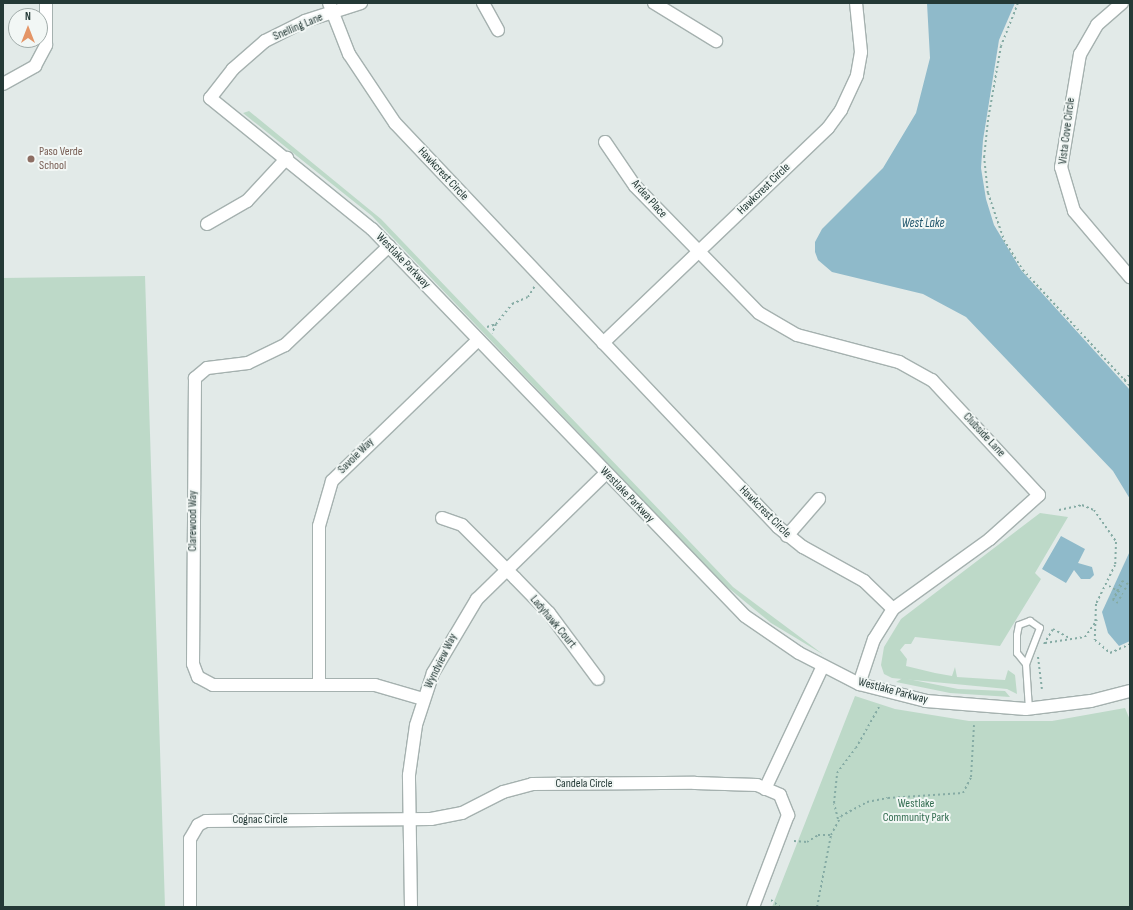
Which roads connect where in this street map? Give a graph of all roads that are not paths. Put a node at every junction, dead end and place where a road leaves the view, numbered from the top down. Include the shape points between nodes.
1 (46, 3) edge
2 (361, 3) edge
3 (483, 3) edge
4 (654, 3) edge
5 (856, 3) edge
6 (1122, 3) edge
7 (331, 8) edge
8 (498, 30) dead end
9 (716, 41) dead end
10 (3, 84) edge
11 (210, 98) joint
12 (605, 142) dead end
13 (287, 158) junction
14 (207, 224) dead end
15 (389, 246) junction
16 (698, 252) junction
17 (1130, 277) edge
18 (478, 340) junction
19 (603, 343) junction
20 (606, 473) junction
21 (819, 499) dead end
22 (442, 518) dead end
23 (787, 536) junction
24 (505, 568) junction
25 (893, 609) junction
26 (1026, 664) junction
27 (823, 666) junction
28 (598, 679) dead end
29 (859, 684) junction
30 (319, 685) junction
31 (1130, 691) edge
32 (422, 699) junction
33 (1029, 709) junction
34 (765, 789) junction
35 (408, 820) junction
36 (190, 907) edge
37 (411, 907) edge
38 (753, 907) edge

1 - 10 street via 46,45 39,59 35,66
2 - 7 street, Snelling Lane
3 - 8 street
4 - 9 street
5 - 16 street, Hawkcrest Circle via 861,52 857,75 841,110 828,128
6 - 17 street, Vista Cove Circle via 1097,25 1080,54 1061,167 1074,211
7 - 11 street, Snelling Lane via 265,41 233,69
7 - 19 street, Hawkcrest Circle via 362,78 395,123
11 - 13 street, Westlake Parkway
12 - 16 street, Ardea Place via 635,186
13 - 14 street via 247,201
13 - 15 street, Westlake Parkway via 345,205
15 - 18 street, Westlake Parkway
15 - 30 street, Clarewood Way via 285,345 248,363 207,368 195,378 192,385 194,670 204,683 213,685
16 - 19 street, Hawkcrest Circle
16 - 25 street, Clubside Lane via 742,299 778,325 818,343 899,362 932,380 1039,495 990,539
18 - 20 street, Westlake Parkway
18 - 30 street, Savoie Way via 332,481 319,526
19 - 23 street, Hawkcrest Circle
20 - 24 street, Wyndview Way
20 - 27 street, Westlake Parkway via 740,611 768,633
21 - 23 street
22 - 24 street, Ladyhawk Court via 462,525
23 - 25 street, Hawkcrest Circle via 864,580
24 - 28 street, Ladyhawk Court via 549,613
24 - 32 street, Wyndview Way via 461,621 444,650
25 - 29 street, Clubside Lane via 874,638
26 - 26 lane via 1017,653 1017,635 1019,625 1030,621 1040,628
26 - 33 lane
27 - 29 street, Westlake Parkway
27 - 34 street
29 - 33 street, Westlake Parkway via 962,707
30 - 32 street, Clarewood Way via 375,685
31 - 33 street, Westlake Parkway via 1091,701
32 - 35 street, Wyndview Way via 409,775
34 - 35 street, Candela Circle via 699,783 532,784 503,792 462,813
34 - 38 street, Candela Circle via 780,795 788,815
35 - 36 street, Cognac Circle via 206,821 198,824 190,839
35 - 37 street, Wyndview Way

